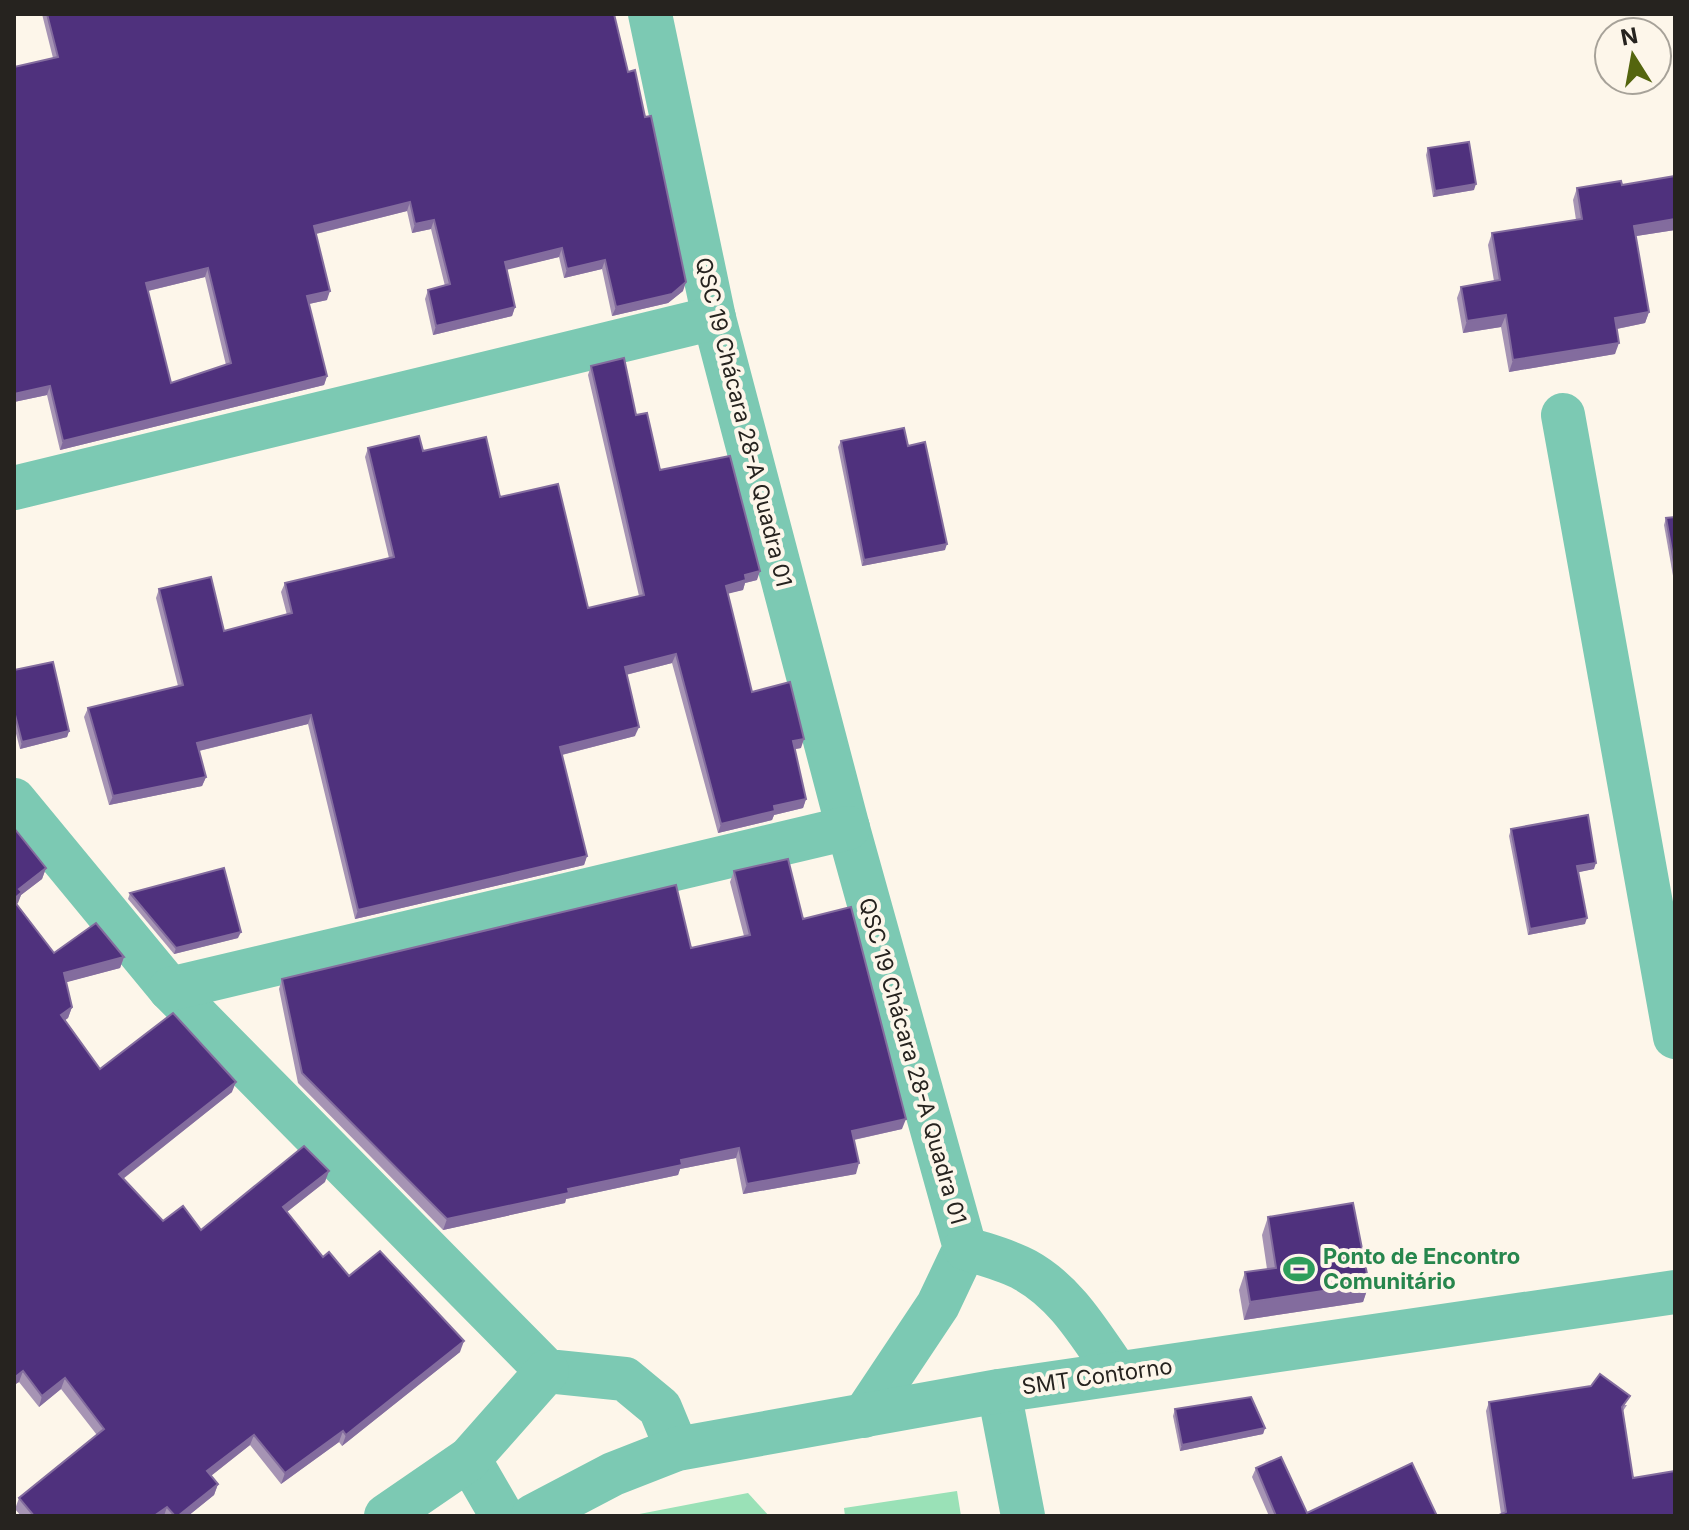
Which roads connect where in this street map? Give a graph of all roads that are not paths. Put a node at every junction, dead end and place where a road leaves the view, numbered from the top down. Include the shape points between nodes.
1 (650, 14) edge
2 (714, 318) junction
3 (1563, 415) dead end
4 (14, 488) edge
5 (14, 800) edge
6 (848, 828) junction
7 (170, 989) junction
8 (1675, 1037) edge
9 (965, 1248) junction
10 (1675, 1292) edge
11 (547, 1371) junction
12 (1117, 1373) junction
13 (999, 1391) junction
14 (864, 1416) junction
15 (677, 1449) junction
16 (469, 1459) junction
17 (386, 1516) edge
18 (502, 1516) edge
19 (533, 1516) edge
20 (1023, 1516) edge

1 - 2 street, QSC 19 Chácara 28-A Quadra 01
2 - 4 street
2 - 6 street, QSC 19 Chácara 28-A Quadra 01
3 - 8 street
5 - 7 street
6 - 7 street
6 - 9 street, QSC 19 Chácara 28-A Quadra 01
7 - 11 street
9 - 12 street, QSC 19 Chácara 28-A Quadra 01 via 1047,1283 1064,1298
9 - 14 street, QSC 19 Chácara 28-A Quadra 01 via 931,1317
10 - 12 street, SMT Contorno
11 - 15 street via 625,1379 660,1408
11 - 16 street
12 - 13 street, SMT Contorno
13 - 14 street, SMT Contorno
13 - 20 street
14 - 15 street, SMT Contorno
15 - 19 street, SMT Contorno via 613,1474
16 - 17 street
16 - 18 street

